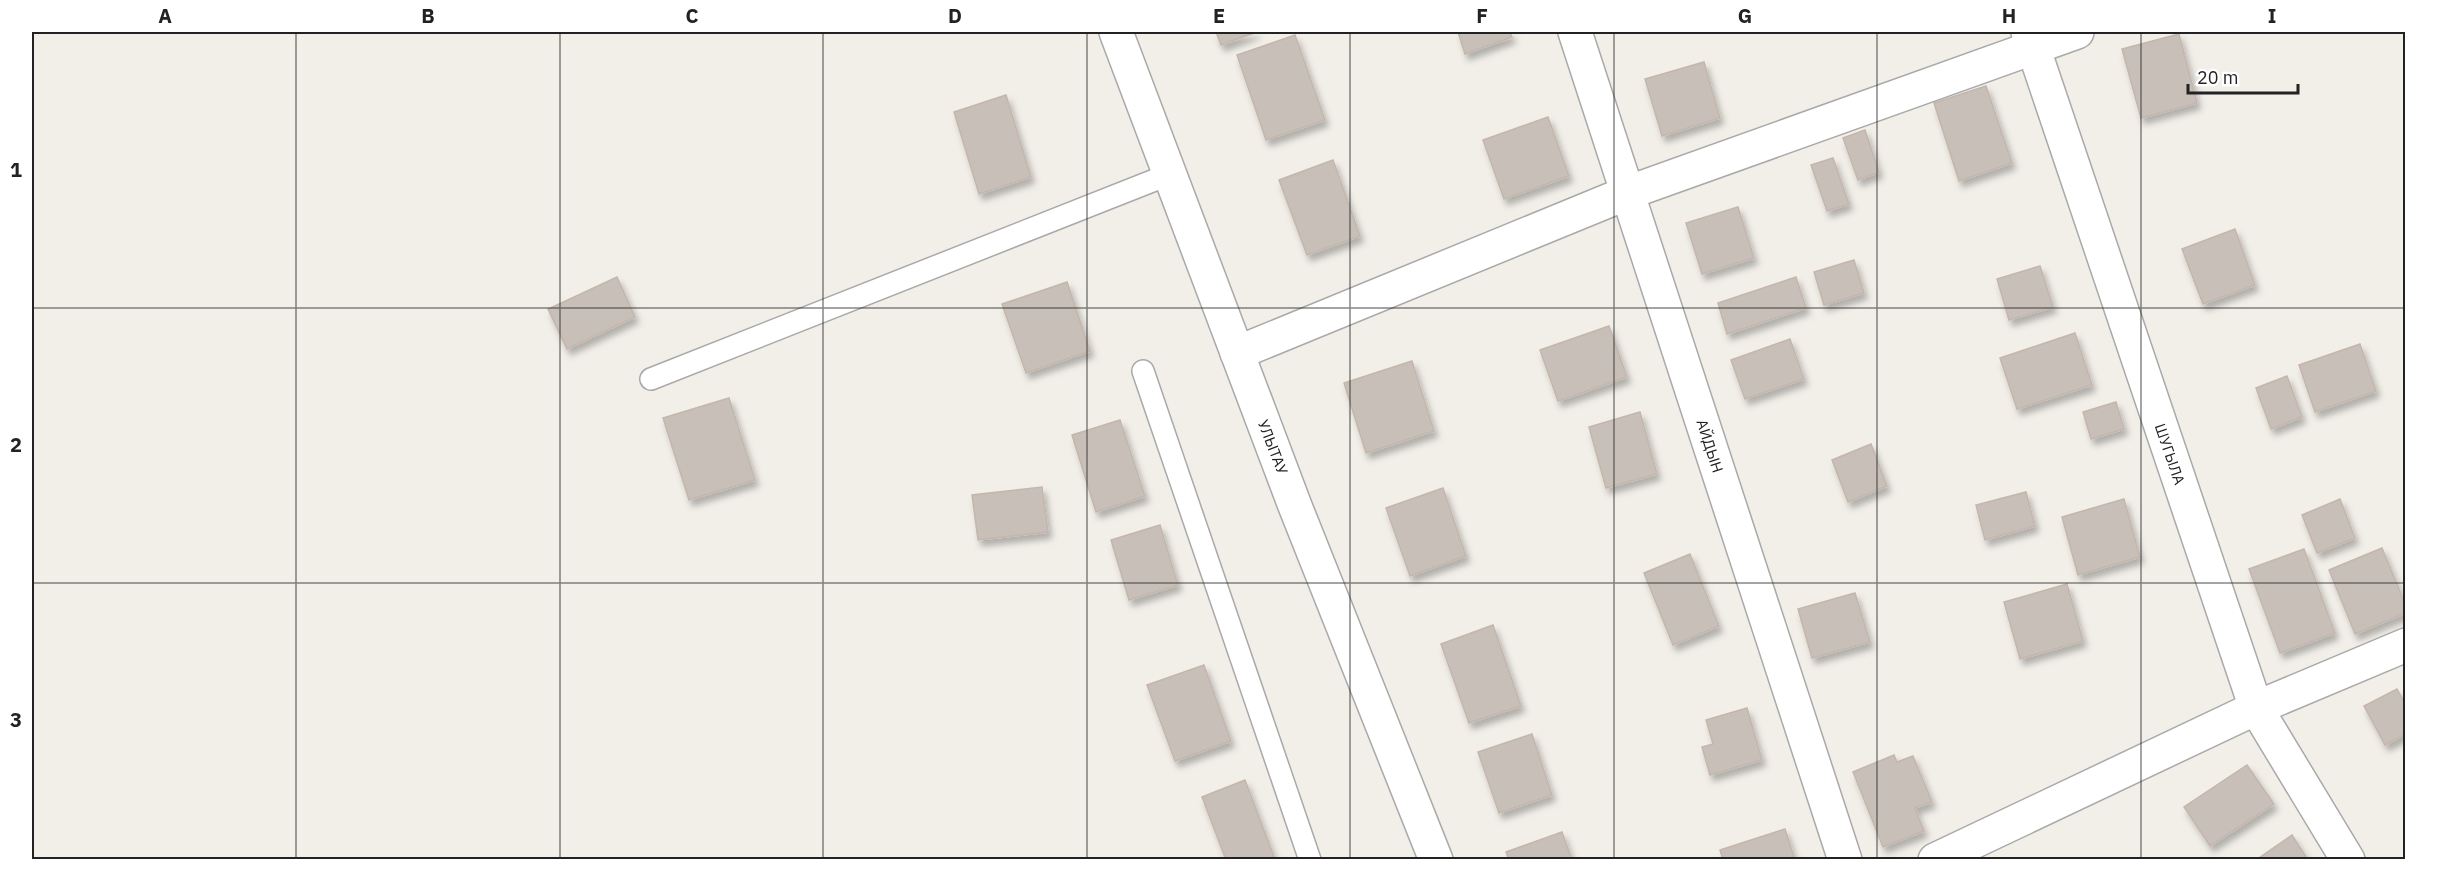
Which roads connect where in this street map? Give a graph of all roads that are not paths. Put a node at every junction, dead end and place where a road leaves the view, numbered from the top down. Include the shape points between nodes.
1 (1116, 32) edge
2 (1575, 32) edge
3 (2078, 32) edge
4 (2030, 39) edge
5 (1170, 174) junction
6 (1627, 193) junction
7 (1238, 353) junction
8 (1143, 372) dead end
9 (651, 379) dead end
10 (2406, 645) edge
11 (2256, 708) junction
12 (1310, 860) edge
13 (1436, 860) edge
14 (1845, 860) edge
15 (1935, 860) edge
16 (2348, 860) edge

1 - 5 street, УЛЫТАУ
2 - 6 street, АЙДЫН
3 - 4 street
4 - 6 street
4 - 11 street, ШУГЫЛА
5 - 7 street, УЛЫТАУ
5 - 9 lane
6 - 7 street
6 - 14 street, АЙДЫН
7 - 13 street, УЛЫТАУ
8 - 12 lane
10 - 11 street
11 - 15 street
11 - 16 street, ШУГЫЛА

